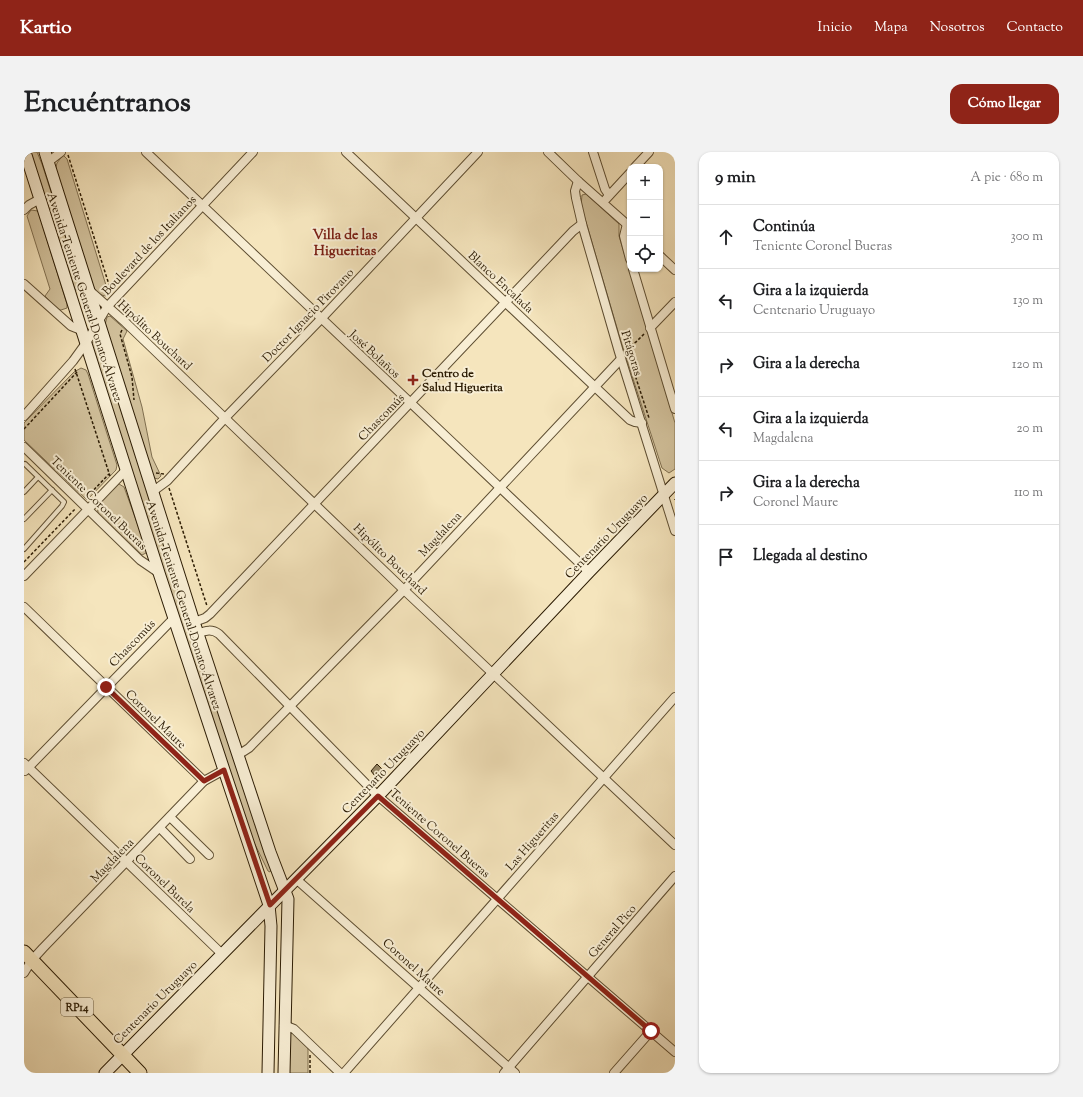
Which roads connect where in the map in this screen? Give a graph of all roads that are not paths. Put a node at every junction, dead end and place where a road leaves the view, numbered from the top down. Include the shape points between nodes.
1 (25, 152) edge
2 (61, 152) edge
3 (146, 152) edge
4 (253, 152) edge
5 (346, 152) edge
6 (478, 152) edge
7 (548, 152) edge
8 (593, 152) edge
9 (649, 152) edge
10 (46, 157) edge
11 (638, 164) edge
12 (627, 176) edge
13 (578, 181) junction
14 (610, 195) junction
15 (40, 199) junction
16 (603, 202) junction
17 (203, 206) junction
18 (24, 210) edge
19 (416, 217) junction
20 (582, 224) junction
21 (627, 225) edge
22 (627, 227) edge
23 (627, 248) edge
24 (663, 259) edge
25 (675, 270) edge
26 (634, 272) edge
27 (24, 284) edge
28 (89, 290) junction
29 (675, 302) edge
30 (506, 303) junction
31 (107, 307) junction
32 (321, 319) junction
33 (98, 322) junction
34 (650, 328) junction
35 (81, 330) junction
36 (86, 343) junction
37 (620, 355) junction
38 (595, 386) junction
39 (410, 403) junction
40 (675, 409) edge
41 (24, 416) edge
42 (225, 418) junction
43 (642, 423) junction
44 (24, 447) edge
45 (32, 455) junction
46 (24, 464) edge
47 (126, 470) junction
48 (38, 477) junction
49 (675, 483) edge
50 (500, 488) junction
51 (52, 490) junction
52 (24, 492) edge
53 (152, 492) junction
54 (671, 498) edge
55 (315, 503) junction
56 (88, 510) junction
57 (24, 520) edge
58 (675, 531) edge
59 (24, 549) edge
60 (589, 572) junction
61 (159, 573) junction
62 (24, 576) edge
63 (404, 590) junction
64 (24, 607) edge
65 (208, 616) junction
66 (174, 618) junction
67 (194, 622) junction
68 (211, 630) junction
69 (198, 634) junction
70 (494, 674) junction
71 (106, 687) junction
72 (675, 697) edge
73 (291, 706) junction
74 (238, 755) junction
75 (25, 767) edge
76 (224, 770) junction
77 (603, 778) junction
78 (204, 781) junction
79 (378, 796) junction
80 (170, 817) junction
81 (160, 828) junction
82 (675, 845) edge
83 (209, 855) dead end
84 (190, 859) dead end
85 (126, 862) junction
86 (675, 876) edge
87 (296, 879) junction
88 (285, 890) junction
89 (498, 899) junction
90 (270, 905) junction
91 (221, 954) junction
92 (28, 956) edge
93 (24, 973) edge
94 (587, 977) junction
95 (419, 988) junction
96 (284, 1025) junction
97 (651, 1031) junction
98 (675, 1052) edge
99 (122, 1054) junction
100 (509, 1071) edge
101 (104, 1073) edge
102 (140, 1073) edge
103 (268, 1073) edge
104 (284, 1073) edge
105 (340, 1073) edge
106 (344, 1073) edge
107 (614, 1073) edge

1 - 15 main road, Avenida Teniente General Donato Álvarez
2 - 10 street
3 - 17 street, José Bolaños
4 - 17 street, Boulevard de los Italianos
5 - 19 street, Blanco Encalada
6 - 19 street, Doctor Ignacio Pirovano
7 - 13 street
8 - 14 street via 605,190
9 - 11 street
10 - 28 main road, Avenida Teniente General Donato Álvarez
12 - 14 street
13 - 16 street
13 - 20 street, Pitágoras via 575,192
14 - 16 street
15 - 18 street
15 - 35 main road, Avenida Teniente General Donato Álvarez
16 - 21 street
17 - 31 street, Boulevard de los Italianos
17 - 32 street, José Bolaños
19 - 30 street, Blanco Encalada
19 - 32 street, Doctor Ignacio Pirovano
20 - 30 street, Chascomús
20 - 37 street, Pitágoras
22 - 23 street
24 - 25 street
26 - 34 street
27 - 35 street via 71,326
28 - 31 street, Hipólito Bouchard
28 - 33 main road, Avenida Teniente General Donato Álvarez
29 - 34 street
30 - 38 street, Blanco Encalada
30 - 39 street, Chascomús
31 - 33 street, Boulevard de los Italianos
31 - 42 street, Hipólito Bouchard
32 - 39 street, José Bolaños
32 - 42 street, Doctor Ignacio Pirovano
33 - 36 street, Boulevard de los Italianos
33 - 53 main road, Avenida Teniente General Donato Álvarez
34 - 40 street
35 - 36 main road, Avenida Teniente General Donato Álvarez
36 - 41 street, Boulevard de los Italianos
36 - 47 main road, Avenida Teniente General Donato Álvarez
37 - 38 street, Magdalena
37 - 43 street, Pitágoras
38 - 43 street, Blanco Encalada via 630,420
38 - 50 street, Magdalena
39 - 50 street, José Bolaños
39 - 55 street, Chascomús
42 - 53 street, Doctor Ignacio Pirovano via 167,481
42 - 55 street, Hipólito Bouchard
43 - 54 street, Pitágoras
44 - 45 street, Teniente Coronel Bueras
45 - 46 lane
45 - 56 street, Teniente Coronel Bueras
46 - 48 lane
47 - 56 street
47 - 61 main road, Avenida Teniente General Donato Álvarez
48 - 51 lane
48 - 52 lane
49 - 54 main road, Centenario Uruguayo
50 - 60 street, José Bolaños
50 - 63 street, Magdalena
51 - 57 lane
51 - 59 lane via 64,504
53 - 67 main road, Avenida Teniente General Donato Álvarez
54 - 58 street, Pitágoras
54 - 60 main road, Centenario Uruguayo
55 - 63 street, Hipólito Bouchard
55 - 65 street, Chascomús
56 - 61 street, Teniente Coronel Bueras via 140,560
56 - 62 street
60 - 70 main road, Centenario Uruguayo
61 - 66 main road, Avenida Teniente General Donato Álvarez
63 - 70 street, Hipólito Bouchard
63 - 73 street, Magdalena
64 - 71 street, Coronel Maure
65 - 67 street, Chascomús
65 - 68 street
66 - 71 street, Chascomús
66 - 76 main road, Avenida Teniente General Donato Álvarez
67 - 69 main road, Avenida Teniente General Donato Álvarez
68 - 69 street
68 - 73 street, Teniente Coronel Bueras via 219,634
69 - 74 main road, Avenida Teniente General Donato Álvarez
70 - 77 street, Hipólito Bouchard
70 - 79 main road, Centenario Uruguayo
71 - 75 street, Chascomús
71 - 78 street, Coronel Maure
72 - 77 street, Las Higueritas
73 - 74 street, Magdalena via 249,748
73 - 79 street, Teniente Coronel Bueras
74 - 88 main road, Avenida Teniente General Donato Álvarez
75 - 85 street, Coronel Burela
76 - 78 street, Magdalena
76 - 90 main road, Avenida Teniente General Donato Álvarez
77 - 82 street, Hipólito Bouchard
77 - 89 street, Las Higueritas
78 - 80 street, Magdalena
79 - 87 main road, Centenario Uruguayo
79 - 89 street, Teniente Coronel Bueras
80 - 81 street, Magdalena
80 - 83 street
81 - 84 street
81 - 85 street, Magdalena
85 - 91 street, Coronel Burela
85 - 92 street, Magdalena
86 - 94 street, General Pico
87 - 88 main road, Centenario Uruguayo
87 - 95 street, Coronel Maure
88 - 90 main road, Centenario Uruguayo
88 - 96 main road, Avenida Teniente General Donato Álvarez via 288,906
89 - 94 street, Teniente Coronel Bueras
89 - 95 street, Las Higueritas
90 - 91 main road, Centenario Uruguayo
90 - 103 main road, Avenida Teniente General Donato Álvarez
91 - 99 main road, Centenario Uruguayo
92 - 93 street, Magdalena
92 - 99 main road, RP14
94 - 97 street, Teniente Coronel Bueras
94 - 100 street, General Pico
95 - 100 street, Coronel Maure
95 - 106 street, Las Higueritas
96 - 104 main road, Avenida Teniente General Donato Álvarez
96 - 105 street via 294,1029
97 - 98 street, Teniente Coronel Bueras
97 - 107 street
99 - 101 main road, Centenario Uruguayo
99 - 102 main road, RP14

